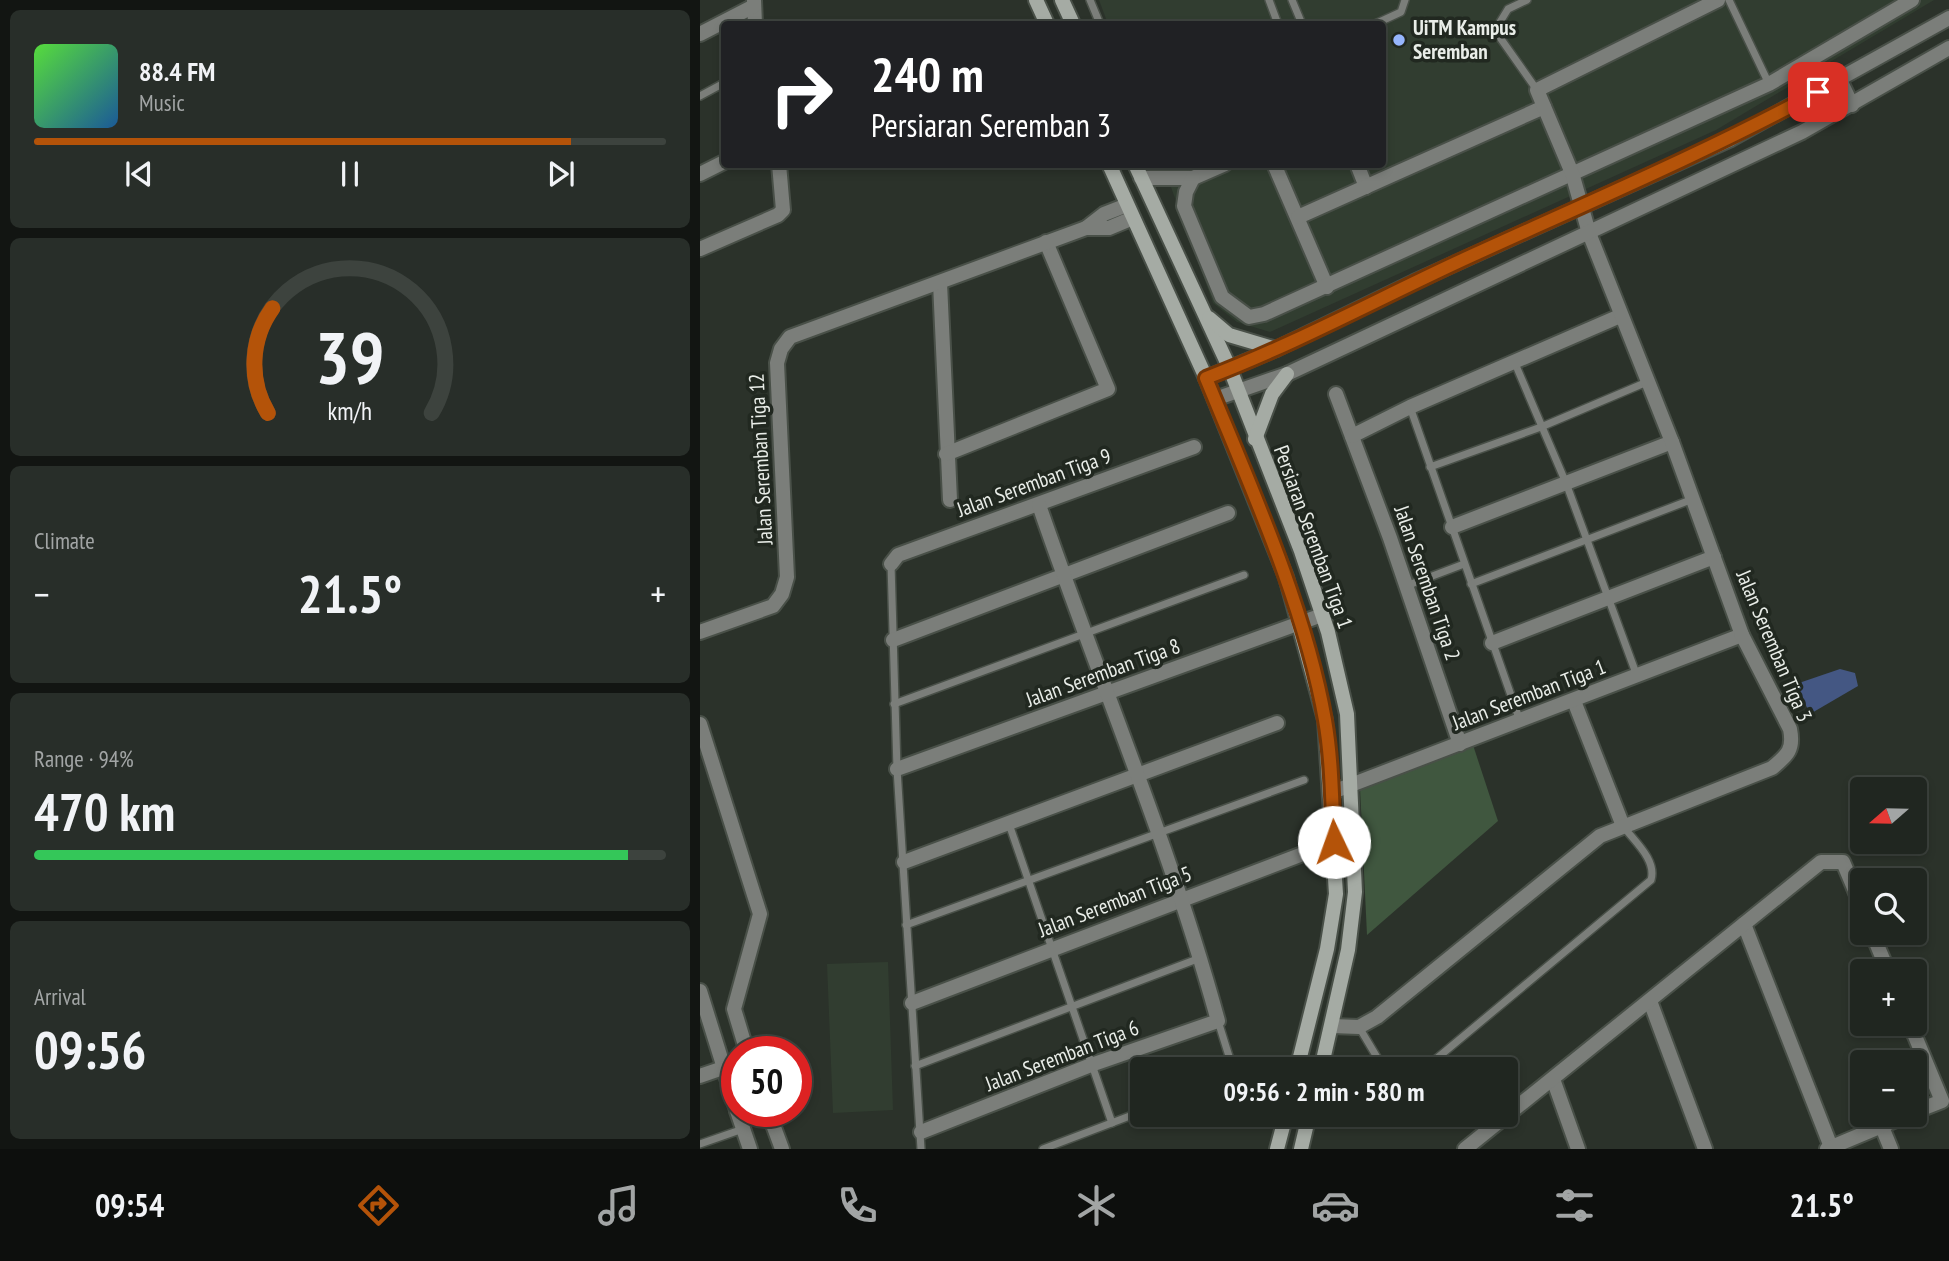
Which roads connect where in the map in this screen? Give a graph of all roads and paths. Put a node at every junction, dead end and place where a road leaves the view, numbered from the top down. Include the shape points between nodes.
1 (1062, 0) edge
2 (1090, 0) edge
3 (1269, 0) edge
4 (1292, 0) edge
5 (1405, 0) edge
6 (1527, 0) edge
7 (1718, 0) edge
8 (1729, 0) edge
9 (1912, 0) edge
10 (1039, 1) edge
11 (754, 3) edge
12 (1949, 18) edge
13 (723, 21) edge
14 (755, 21) edge
15 (1046, 21) edge
16 (1072, 21) edge
17 (1099, 21) edge
18 (1277, 21) edge
19 (1301, 21) edge
20 (1382, 21) edge
21 (721, 22) edge
22 (700, 34) edge
23 (1949, 48) edge
24 (1840, 80) junction
25 (1769, 84) junction
26 (721, 85) edge
27 (1537, 90) junction
28 (700, 96) edge
29 (1852, 105) junction
30 (1544, 107) junction
31 (721, 164) edge
32 (779, 168) edge
33 (1111, 168) edge
34 (1216, 168) edge
35 (1276, 168) edge
36 (1359, 168) edge
37 (1138, 171) edge
38 (1572, 173) junction
39 (700, 174) edge
40 (1193, 178) junction
41 (1366, 187) junction
42 (1580, 206) junction
43 (1130, 212) junction
44 (1298, 217) junction
45 (1589, 233) junction
46 (1046, 242) junction
47 (700, 249) edge
48 (940, 283) junction
49 (1327, 287) junction
50 (1205, 315) junction
51 (1620, 316) junction
52 (1276, 349) junction
53 (1514, 360) junction
54 (1230, 369) junction
55 (1287, 374) junction
56 (1206, 378) junction
57 (1647, 382) junction
58 (1238, 391) junction
59 (1336, 394) dead end
60 (1215, 399) junction
61 (1410, 407) junction
62 (1541, 427) junction
63 (1352, 436) junction
64 (1255, 439) junction
65 (1672, 442) junction
66 (1194, 447) dead end
67 (946, 454) junction
68 (1430, 467) junction
69 (1566, 483) junction
70 (1694, 498) junction
71 (950, 500) dead end
72 (1039, 505) junction
73 (1228, 513) dead end
74 (1452, 527) junction
75 (1588, 540) junction
76 (1714, 557) junction
77 (891, 564) joint
78 (1464, 565) junction
79 (1244, 575) dead end
80 (1063, 577) junction
81 (1471, 584) junction
82 (1406, 586) junction
83 (1609, 600) junction
84 (1322, 615) junction
85 (1300, 623) junction
86 (700, 632) edge
87 (1085, 635) junction
88 (1742, 635) junction
89 (893, 640) junction
90 (1492, 643) junction
91 (1637, 677) junction
92 (1106, 696) junction
93 (1574, 701) junction
94 (894, 704) junction
95 (1520, 721) junction
96 (1277, 723) dead end
97 (700, 724) edge
98 (1460, 744) junction
99 (897, 769) junction
100 (1137, 778) junction
101 (1304, 780) dead end
102 (1353, 784) junction
103 (1330, 793) junction
104 (1009, 824) junction
105 (1623, 827) junction
106 (1161, 834) junction
107 (1334, 842) junction
108 (904, 862) junction
109 (1850, 879) edge
110 (1029, 881) junction
111 (1182, 898) junction
112 (1744, 923) junction
113 (906, 925) junction
114 (1053, 949) junction
115 (1201, 958) junction
116 (700, 990) edge
117 (1650, 1001) junction
118 (912, 1003) junction
119 (1072, 1006) junction
120 (1218, 1021) junction
121 (1332, 1026) junction
122 (1359, 1027) junction
123 (742, 1036) edge
124 (1915, 1036) edge
125 (1229, 1057) edge
126 (1300, 1057) edge
127 (1324, 1057) edge
128 (1377, 1057) edge
129 (1438, 1057) edge
130 (721, 1061) edge
131 (1091, 1065) junction
132 (915, 1066) junction
133 (721, 1069) edge
134 (700, 1076) edge
135 (1553, 1079) junction
136 (1945, 1103) edge
137 (1927, 1108) edge
138 (1130, 1116) edge
139 (1112, 1123) junction
140 (774, 1127) edge
141 (1283, 1127) edge
142 (1307, 1127) edge
143 (1882, 1127) joint
144 (743, 1129) joint
145 (921, 1132) junction
146 (700, 1144) edge
147 (1829, 1148) edge
148 (750, 1149) edge
149 (782, 1149) edge
150 (921, 1149) edge
151 (1043, 1149) edge
152 (1277, 1149) edge
153 (1301, 1149) edge
154 (1465, 1149) edge
155 (1578, 1149) edge
156 (1704, 1149) edge
157 (1891, 1149) edge

1 - 16 main road
2 - 17 lane
3 - 18 lane
4 - 19 lane
5 - 20 lane via 1401,12
6 - 27 lane via 1508,9 1497,27
7 - 27 street
8 - 25 lane
9 - 25 street
10 - 15 main road
11 - 13 street
11 - 14 street
12 - 24 street
21 - 22 street
23 - 29 street
24 - 29 street
24 - 42 street via 1731,139
25 - 38 street
26 - 28 lane
27 - 30 street, Jalan Seremban Tiga 3
29 - 45 street
30 - 38 street, Jalan Seremban Tiga 3
30 - 41 street
31 - 39 street
32 - 47 street via 783,210
33 - 43 main road, Persiaran Seremban Tiga 1
34 - 40 street
35 - 44 street
36 - 41 street
37 - 40 street
37 - 50 main road, Persiaran Seremban Tiga 1
38 - 42 street, Jalan Seremban Tiga 3
38 - 49 street
40 - 49 street via 1184,206 1222,297 1236,309 1249,317 1264,314
41 - 44 street
42 - 45 street, Jalan Seremban Tiga 3
42 - 52 street
43 - 46 street, Jalan Seremban Tiga 12 via 1109,228 1086,228
43 - 56 main road, Persiaran Seremban Tiga 1
44 - 49 street
45 - 51 street, Jalan Seremban Tiga 3
45 - 55 street
46 - 48 street, Jalan Seremban Tiga 12
46 - 67 street via 1108,389
48 - 67 street
48 - 86 street, Jalan Seremban Tiga 12 via 790,337 781,349 777,363 787,577 773,606
50 - 52 main road via 1229,335
50 - 54 main road, Persiaran Seremban Tiga 1
51 - 53 street
51 - 57 street, Jalan Seremban Tiga 3
52 - 54 street
53 - 61 street
53 - 62 lane
54 - 56 street
54 - 58 main road, Persiaran Seremban Tiga 1
55 - 58 street
55 - 64 main road via 1272,394
56 - 60 main road, Persiaran Seremban Tiga 1
57 - 62 lane
57 - 65 street, Jalan Seremban Tiga 3
58 - 60 street
58 - 64 main road, Persiaran Seremban Tiga 1
59 - 63 street, Jalan Seremban Tiga 2
60 - 85 main road, Persiaran Seremban Tiga 1
61 - 63 street
61 - 68 lane
62 - 68 lane
62 - 69 lane
63 - 82 street, Jalan Seremban Tiga 2
64 - 84 main road, Persiaran Seremban Tiga 1
65 - 69 street
65 - 70 street, Jalan Seremban Tiga 3
66 - 72 street, Jalan Seremban Tiga 9
67 - 71 street
68 - 74 lane
69 - 74 street
69 - 75 lane
70 - 75 lane
70 - 76 street, Jalan Seremban Tiga 3
72 - 77 street, Jalan Seremban Tiga 9 via 898,555
72 - 80 street
73 - 80 street
74 - 78 lane
75 - 81 lane
75 - 83 lane
76 - 83 street
76 - 88 street, Jalan Seremban Tiga 3
77 - 89 lane
78 - 81 lane
78 - 82 lane
79 - 87 lane
80 - 87 street
80 - 89 street
81 - 90 lane
82 - 98 street, Jalan Seremban Tiga 2
83 - 90 street
83 - 91 lane
84 - 85 street, Jalan Seremban Tiga 8
84 - 102 main road, Persiaran Seremban Tiga 1 via 1347,714
85 - 92 street, Jalan Seremban Tiga 8
85 - 103 main road, Persiaran Seremban Tiga 1 via 1325,720
87 - 92 street
87 - 94 lane
88 - 91 street, Jalan Seremban Tiga 1
88 - 105 street, Jalan Seremban Tiga 3 via 1790,729 1793,744 1788,755 1773,768
89 - 94 lane
90 - 95 lane
91 - 93 street, Jalan Seremban Tiga 1
92 - 99 street, Jalan Seremban Tiga 8
92 - 100 street
93 - 95 street, Jalan Seremban Tiga 1
93 - 105 street
94 - 99 lane
95 - 98 street, Jalan Seremban Tiga 1
96 - 100 street
97 - 123 street via 760,914 734,1009
98 - 102 street, Jalan Seremban Tiga 1
99 - 108 lane
100 - 104 street
100 - 106 street
101 - 106 lane
102 - 103 street, Jalan Seremban Tiga 1
102 - 121 main road, Persiaran Seremban Tiga 1 via 1355,892
103 - 107 main road, Persiaran Seremban Tiga 1
104 - 108 street
104 - 110 lane
105 - 122 street, Jalan Seremban Tiga 3 via 1600,836
105 - 129 lane via 1649,860 1651,880
106 - 110 lane
106 - 111 street
107 - 111 street, Jalan Seremban Tiga 5
107 - 126 main road, Persiaran Seremban Tiga 1 via 1336,894
108 - 113 lane
109 - 112 street via 1843,862 1821,862
110 - 113 lane
110 - 114 lane
111 - 114 street, Jalan Seremban Tiga 5
111 - 115 street
112 - 117 street
112 - 147 street
113 - 118 lane
114 - 118 street, Jalan Seremban Tiga 5
114 - 119 lane
115 - 119 lane
115 - 120 street
116 - 130 street
117 - 135 street
117 - 156 street
118 - 132 lane
119 - 131 lane
119 - 132 lane
120 - 125 lane
120 - 131 street, Jalan Seremban Tiga 6
121 - 122 street
121 - 127 main road, Persiaran Seremban Tiga 1
122 - 128 lane
124 - 136 street
131 - 139 lane
131 - 145 street, Jalan Seremban Tiga 6
132 - 145 lane
133 - 134 street
135 - 154 street
135 - 155 street
136 - 137 street
138 - 139 lane
139 - 151 lane
140 - 149 street
141 - 152 main road
142 - 153 main road
143 - 147 street
143 - 157 street
144 - 146 lane
144 - 148 street
145 - 150 lane

